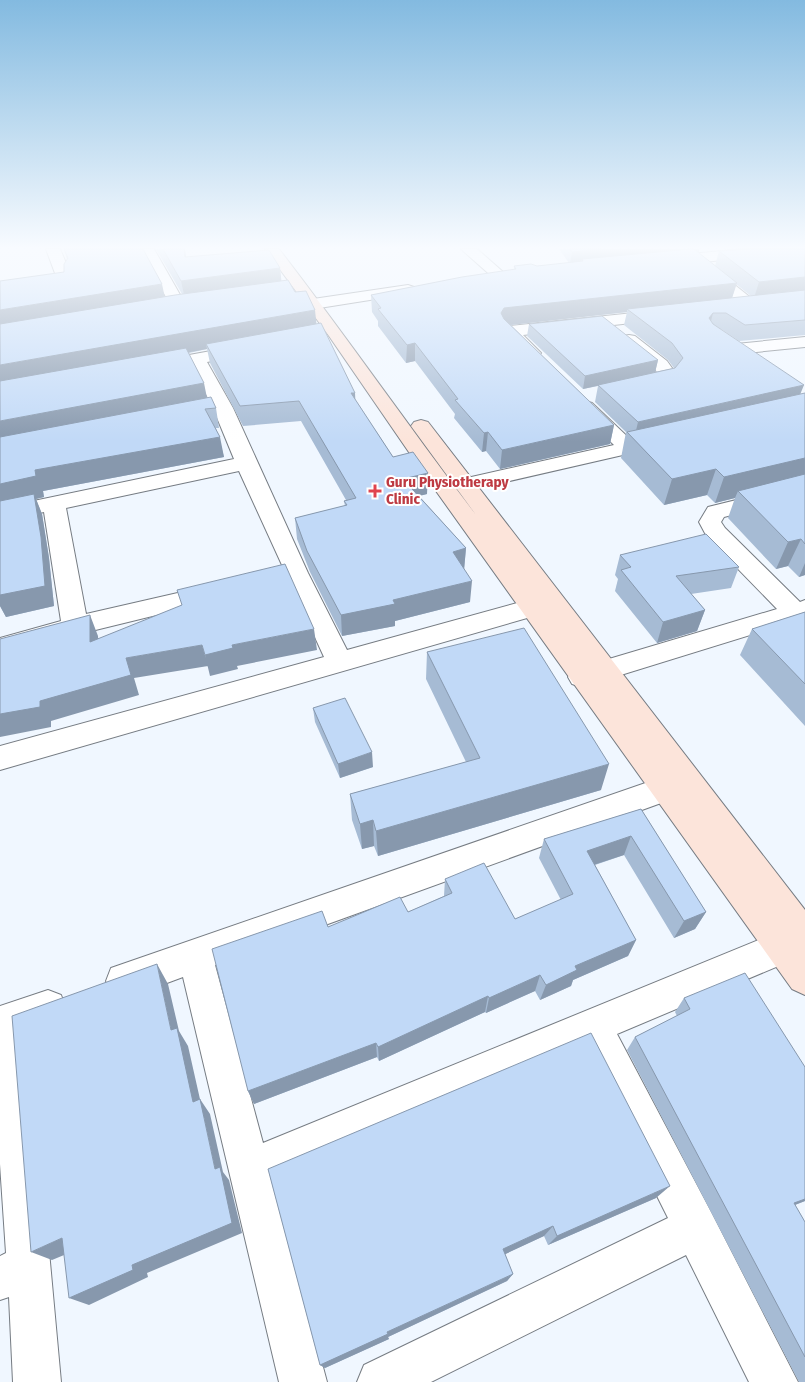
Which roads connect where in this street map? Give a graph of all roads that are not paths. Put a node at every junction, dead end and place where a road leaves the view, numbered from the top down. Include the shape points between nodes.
1 (315, 313) edge
2 (321, 313) edge
3 (669, 313) edge
4 (604, 321) junction
5 (805, 342) edge
6 (261, 346) edge
7 (196, 358) junction
8 (543, 365) edge
9 (759, 365) edge
10 (138, 369) edge
11 (625, 387) edge
12 (596, 394) edge
13 (665, 440) edge
14 (628, 448) junction
15 (246, 463) junction
16 (466, 485) junction
17 (805, 489) edge
18 (54, 504) junction
19 (0, 515) edge
20 (238, 586) edge
21 (532, 608) junction
22 (800, 610) edge
23 (75, 626) junction
24 (0, 647) edge
25 (340, 663) junction
26 (593, 673) junction
27 (0, 758) edge
28 (676, 784) junction
29 (794, 943) edge
30 (195, 956) junction
31 (805, 977) edge
32 (4, 1023) edge
33 (592, 1026) junction
34 (249, 1169) junction
35 (696, 1227) junction
36 (14, 1272) edge
37 (37, 1382) edge
38 (303, 1382) edge
39 (381, 1382) edge
40 (774, 1382) edge

1 - 21 street via 325,335
2 - 16 street
3 - 4 street
4 - 8 street via 505,327
4 - 11 street via 661,365 668,375 663,379
5 - 9 street via 729,345
6 - 7 street
7 - 10 street
7 - 15 street via 214,410
12 - 14 street via 577,398
13 - 14 street
14 - 16 street
15 - 18 street
15 - 25 street via 286,575
16 - 26 street
17 - 22 street via 716,512 710,522 715,532
18 - 19 street
18 - 23 street
20 - 23 street
21 - 25 street
21 - 26 street
22 - 26 street
23 - 24 street
25 - 27 street
26 - 28 street
28 - 29 street
28 - 30 street
29 - 31 street
29 - 33 street
30 - 32 street
30 - 34 street
32 - 36 street
33 - 34 street
33 - 35 street
34 - 38 street
35 - 39 street
35 - 40 street
36 - 37 street

